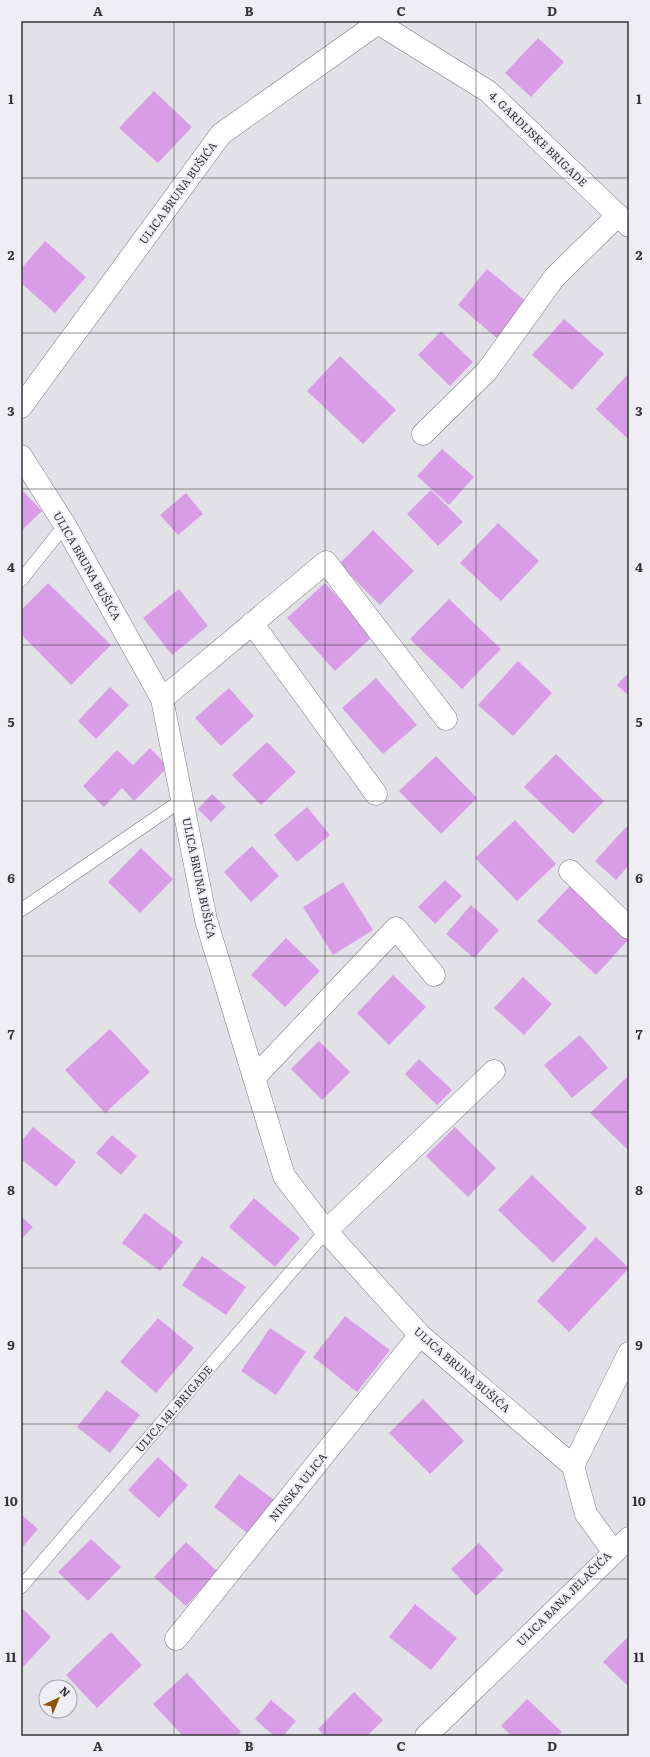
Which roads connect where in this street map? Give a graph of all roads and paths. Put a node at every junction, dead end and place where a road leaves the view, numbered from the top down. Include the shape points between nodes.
1 (378, 22) edge
2 (624, 221) edge
3 (21, 407) edge
4 (423, 434) dead end
5 (21, 456) edge
6 (65, 525) junction
7 (21, 580) edge
8 (252, 623) junction
9 (162, 699) junction
10 (446, 719) dead end
11 (376, 794) dead end
12 (182, 800) junction
13 (570, 871) dead end
14 (21, 910) edge
15 (629, 928) edge
16 (434, 975) dead end
17 (494, 1071) dead end
18 (254, 1078) junction
19 (326, 1231) junction
20 (420, 1334) junction
21 (629, 1353) edge
22 (573, 1466) junction
23 (621, 1544) edge
24 (21, 1587) edge
25 (176, 1639) dead end
26 (426, 1736) edge

1 - 2 street, 4. GARDIJSKE BRIGADE via 489,92
1 - 3 street, ULICA BRUNA BUŠIĆA via 221,134
2 - 4 street via 554,278 487,372
5 - 6 street, ULICA BRUNA BUŠIĆA
6 - 7 lane
6 - 9 street, ULICA BRUNA BUŠIĆA
8 - 9 street
8 - 10 street via 326,562
8 - 11 street
9 - 12 street, ULICA BRUNA BUŠIĆA
12 - 14 lane
12 - 18 street, ULICA BRUNA BUŠIĆA via 206,920
13 - 15 street
16 - 18 street via 396,928
17 - 19 street
18 - 19 street, ULICA BRUNA BUŠIĆA via 284,1176
19 - 20 street, ULICA BRUNA BUŠIĆA
19 - 24 lane, ULICA 141. BRIGADE
20 - 22 street, ULICA BRUNA BUŠIĆA
20 - 25 street, NINSKA ULICA
21 - 22 street
22 - 23 street, ULICA BANA JELAČIĆA via 586,1514
23 - 26 street, ULICA BANA JELAČIĆA

